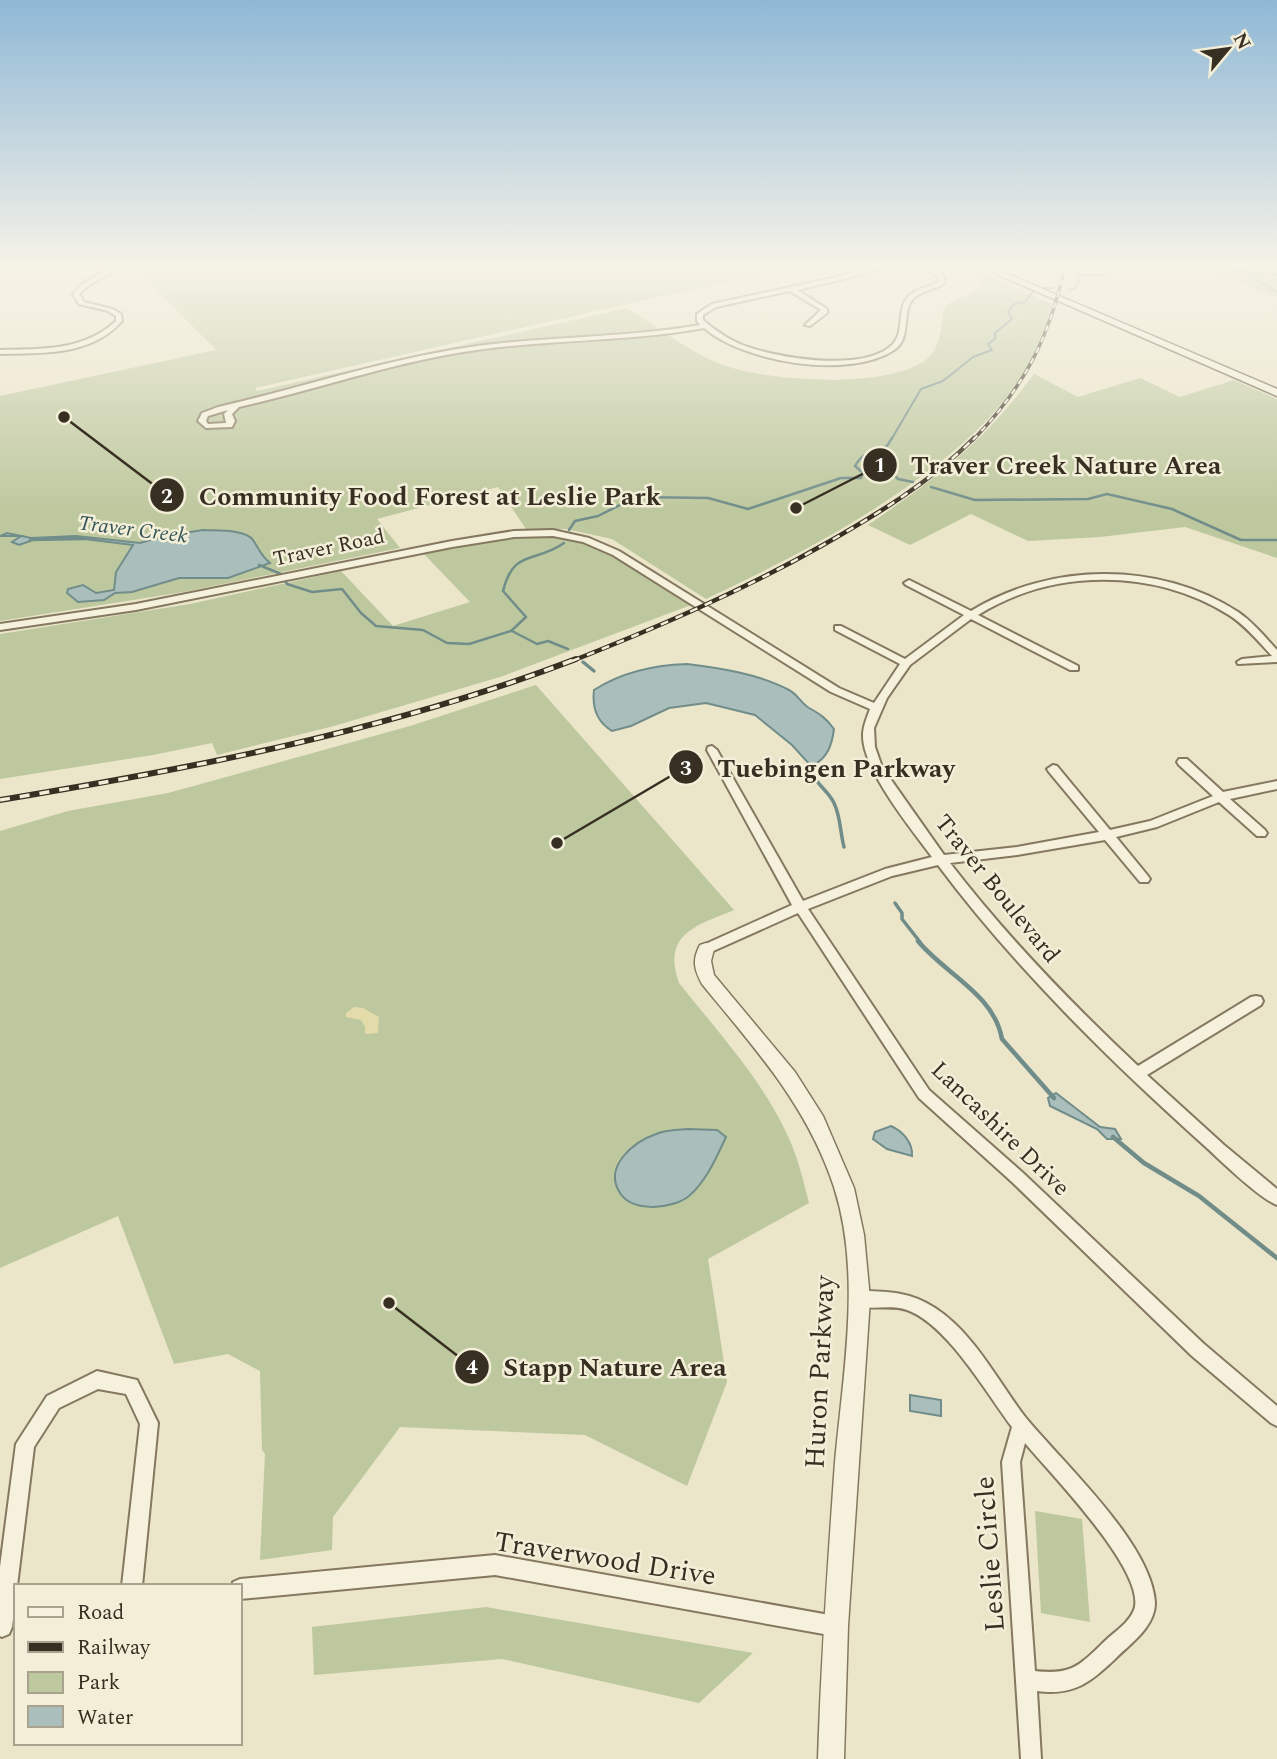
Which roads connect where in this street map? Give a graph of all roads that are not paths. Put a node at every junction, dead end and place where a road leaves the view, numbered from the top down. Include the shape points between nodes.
1 (64, 348) edge
2 (483, 348) edge
3 (742, 348) edge
4 (891, 348) edge
5 (1173, 348) edge
6 (0, 352) edge
7 (1277, 393) edge
8 (237, 405) junction
9 (283, 578) joint
10 (909, 583) dead end
11 (970, 616) junction
12 (0, 627) edge
13 (838, 628) dead end
14 (1277, 658) edge
15 (1242, 662) dead end
16 (906, 663) junction
17 (1074, 668) dead end
18 (874, 707) junction
19 (712, 750) dead end
20 (1183, 762) dead end
21 (1053, 769) dead end
22 (1277, 785) edge
23 (1220, 797) junction
24 (1261, 833) dead end
25 (1107, 835) junction
26 (939, 860) junction
27 (1144, 879) dead end
28 (800, 907) junction
29 (706, 949) joint
30 (1256, 1001) dead end
31 (1137, 1074) junction
32 (1277, 1199) edge
33 (859, 1299) junction
34 (1277, 1417) edge
35 (1021, 1425) junction
36 (132, 1584) edge
37 (242, 1589) edge
38 (6, 1626) edge
39 (835, 1626) junction
40 (1027, 1680) junction
41 (831, 1759) edge
42 (1031, 1759) edge

1 - 6 street
2 - 8 street via 363,371
3 - 4 street via 773,358 823,362 872,357
5 - 7 main road
8 - 8 street via 205,415 202,421 206,426 229,425 228,414
9 - 12 street, Traver Road
9 - 18 street, Traver Road via 514,534 577,538 609,549 835,690
10 - 11 street
11 - 14 street via 1040,584 1091,577 1135,578 1198,594 1232,612
11 - 16 street
11 - 17 street
13 - 16 street
14 - 15 street
16 - 18 street
18 - 26 street, Traver Boulevard via 868,738 872,754
19 - 28 street, Lancashire Drive
20 - 23 street
21 - 25 street
22 - 23 street
23 - 24 street
23 - 25 street via 1153,824
25 - 26 street
25 - 27 street
26 - 28 street via 889,872
26 - 31 street, Traver Boulevard via 1010,947
28 - 29 street
28 - 34 street, Lancashire Drive via 924,1094 1198,1350
29 - 33 street, Huron Parkway via 701,959 708,979 789,1077 816,1122 844,1188
30 - 31 street
31 - 32 street, Traver Boulevard via 1222,1155
33 - 35 street via 889,1298 917,1306 971,1356
33 - 39 street, Huron Parkway
35 - 40 street, Leslie Circle via 1012,1462
35 - 40 street via 1114,1535 1137,1573 1145,1604 1137,1625 1090,1668 1064,1682
36 - 38 street via 149,1423 131,1386 97,1380 52,1402 25,1444
37 - 39 street, Traverwood Drive via 495,1565
39 - 41 street, Huron Parkway
40 - 42 street, Leslie Circle

